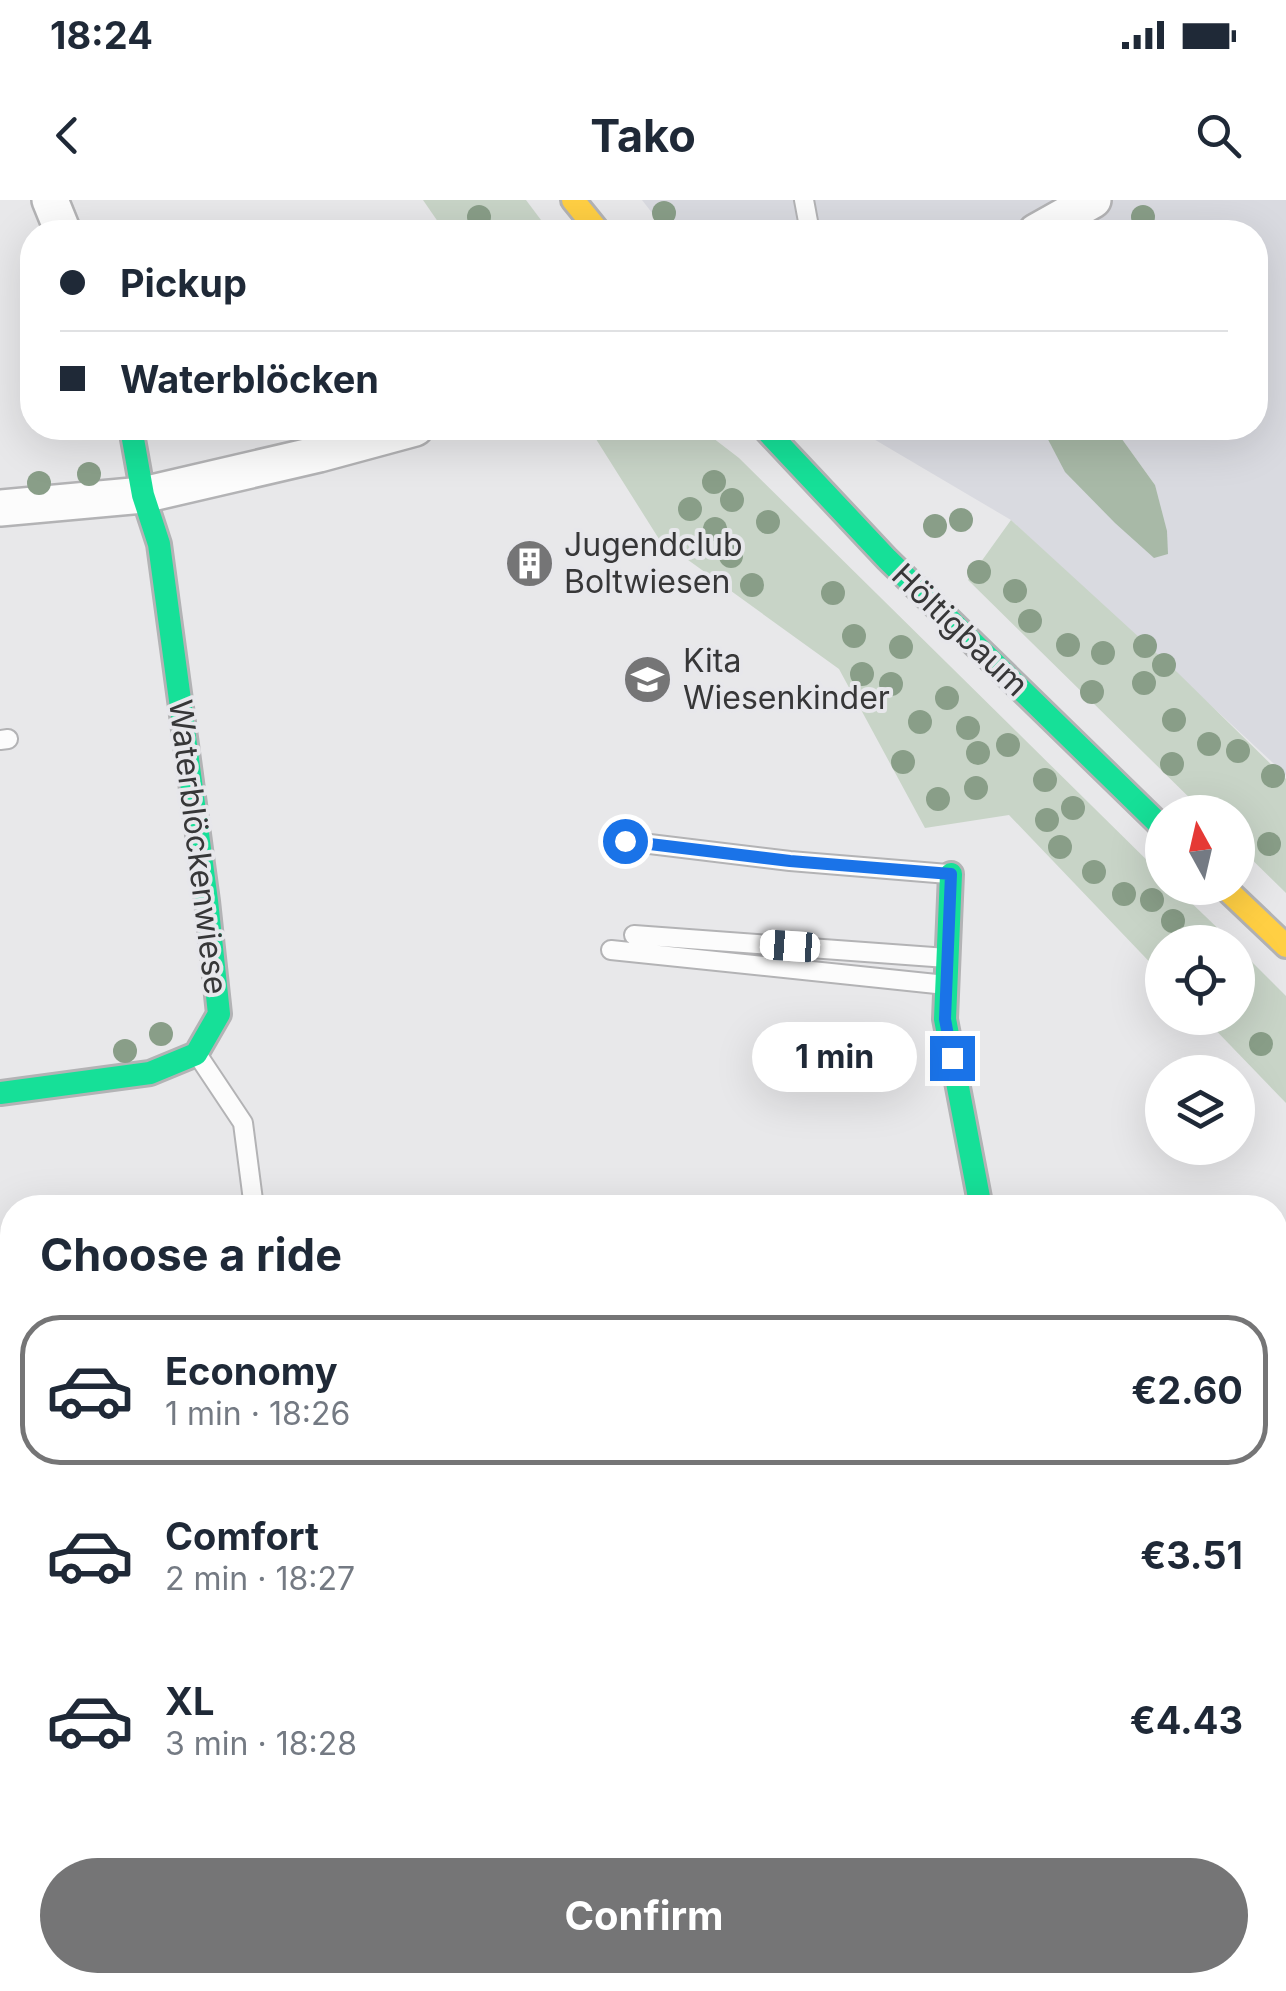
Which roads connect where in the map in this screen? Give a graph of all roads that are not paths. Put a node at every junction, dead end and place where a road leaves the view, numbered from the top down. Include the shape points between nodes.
1 (573, 200) edge
2 (1093, 200) edge
3 (589, 220) edge
4 (1057, 220) edge
5 (133, 440) edge
6 (371, 440) edge
7 (775, 440) edge
8 (143, 496) junction
9 (0, 508) edge
10 (1145, 810) edge
11 (625, 841) dead end
12 (951, 874) joint
13 (1244, 905) edge
14 (634, 935) dead end
15 (1286, 946) edge
16 (612, 950) dead end
17 (947, 958) junction
18 (946, 986) junction
19 (196, 1054) junction
20 (0, 1093) edge
21 (252, 1195) edge
22 (979, 1195) edge

1 - 3 street
2 - 4 street
5 - 8 street, Waterblöckenwiese
6 - 8 street
7 - 10 street, Höltigbaum via 886,559
8 - 9 street
8 - 19 street, Waterblöckenwiese via 159,544 219,1014
11 - 12 lane
12 - 17 street
13 - 15 street
14 - 17 lane
16 - 18 lane
17 - 18 street
18 - 22 street via 945,1019
19 - 20 street via 150,1073
19 - 21 lane via 243,1123

